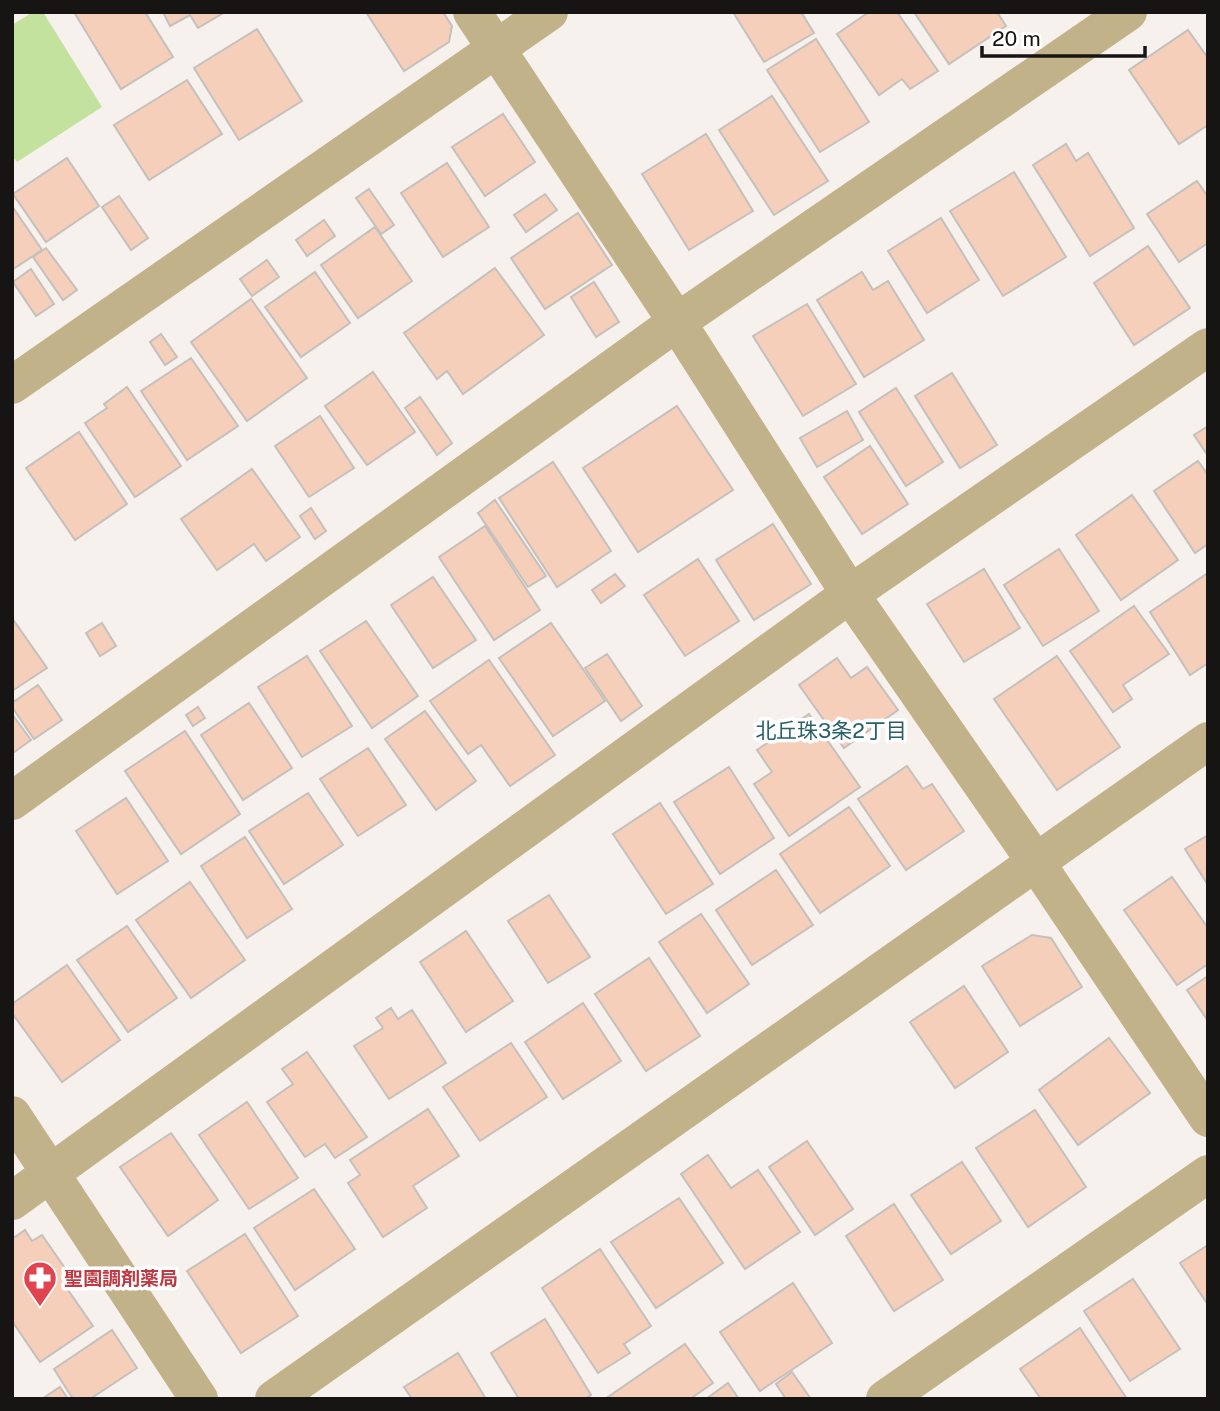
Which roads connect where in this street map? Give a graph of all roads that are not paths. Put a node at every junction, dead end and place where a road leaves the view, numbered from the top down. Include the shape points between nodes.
1 (472, 12) edge
2 (548, 12) edge
3 (1128, 12) edge
4 (496, 48) junction
5 (677, 322) junction
6 (1208, 347) edge
7 (12, 385) edge
8 (850, 594) junction
9 (1208, 741) edge
10 (12, 800) edge
11 (1035, 861) junction
12 (12, 1115) edge
13 (1208, 1118) edge
14 (52, 1174) junction
15 (1208, 1174) edge
16 (12, 1201) edge
17 (199, 1399) edge
18 (274, 1399) edge
19 (885, 1399) edge

1 - 4 street
2 - 4 street
3 - 5 street
4 - 5 street
4 - 7 street
5 - 8 street
5 - 10 street
6 - 8 street
8 - 11 street
8 - 14 street
9 - 11 street
11 - 13 street
11 - 18 street
12 - 14 street
14 - 16 street
14 - 17 street
15 - 19 street

